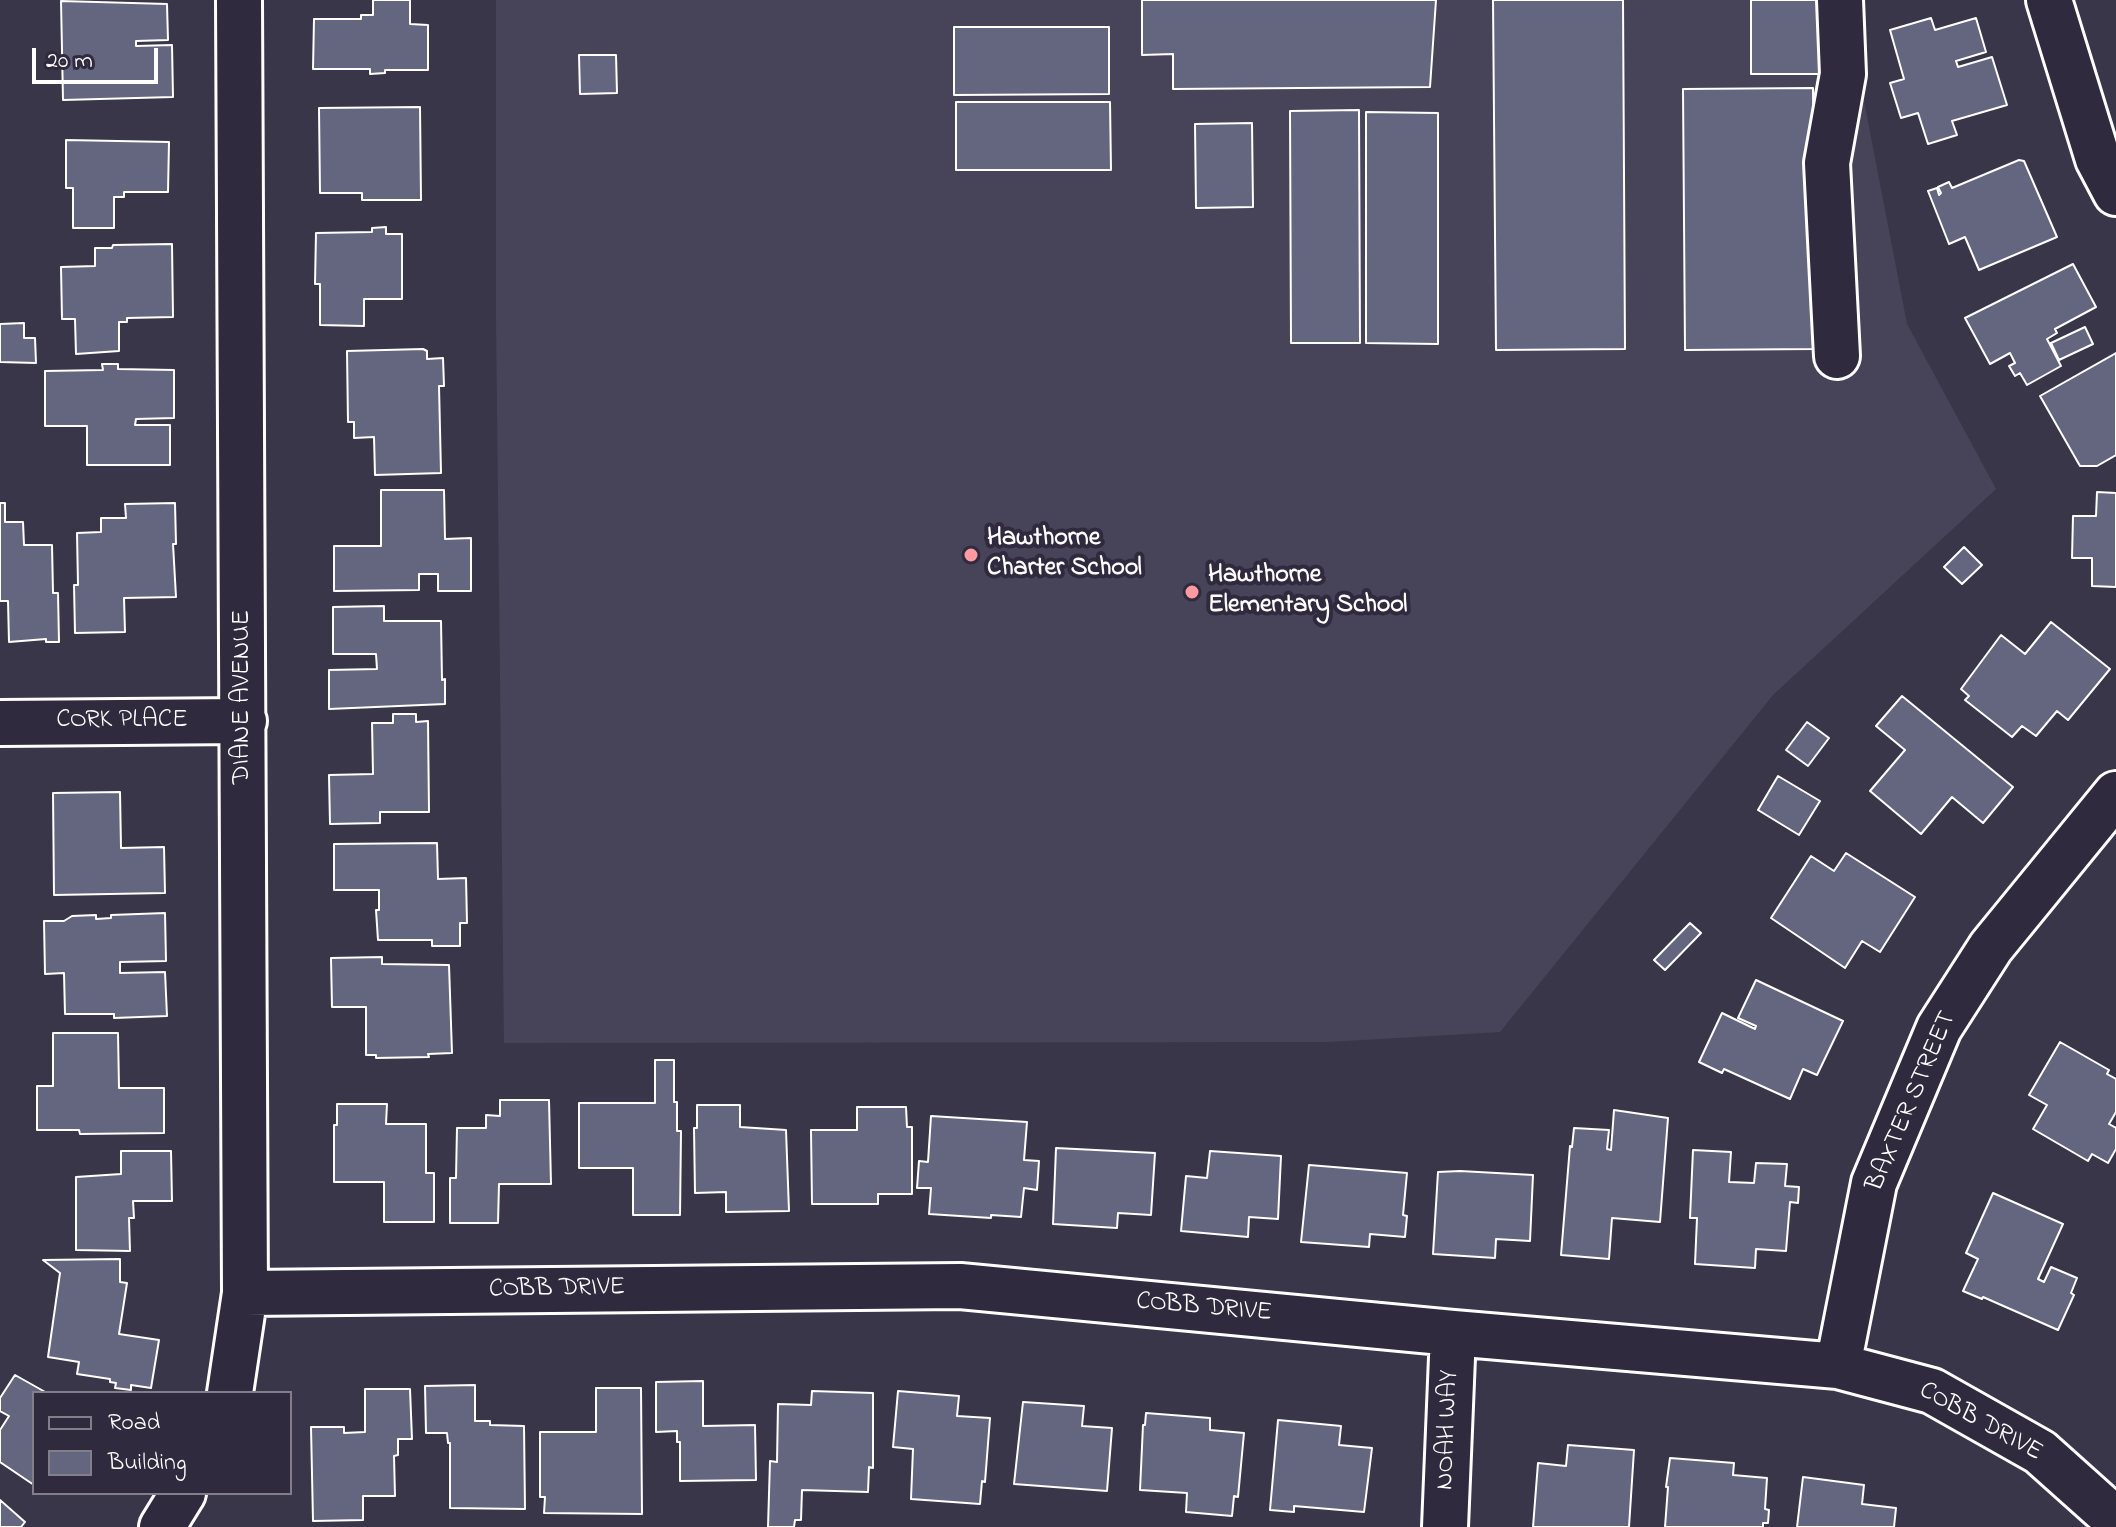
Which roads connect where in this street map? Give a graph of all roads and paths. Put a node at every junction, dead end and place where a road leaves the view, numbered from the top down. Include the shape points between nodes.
1 (239, 0) edge
2 (1840, 0) edge
3 (2049, 0) edge
4 (2116, 193) edge
5 (1837, 356) dead end
6 (244, 721) junction
7 (0, 723) edge
8 (2116, 794) edge
9 (245, 1293) junction
10 (1453, 1333) junction
11 (1838, 1366) junction
12 (230, 1391) edge
13 (182, 1495) edge
14 (2116, 1520) edge
15 (162, 1527) edge
16 (1445, 1527) edge

1 - 6 street, DIANE AVENUE
2 - 5 street via 1843,74 1827,163
3 - 4 street via 2098,159
6 - 7 street, CORK PLACE
6 - 9 street, DIANE AVENUE
8 - 11 street, BAXTER STREET via 1991,947 1939,1028 1874,1183
9 - 10 street, COBB DRIVE via 960,1286
9 - 12 street, DIANE AVENUE
10 - 11 street, COBB DRIVE
10 - 16 street, NOAH WAY
11 - 14 street, COBB DRIVE via 1932,1391 2040,1452
13 - 15 street

